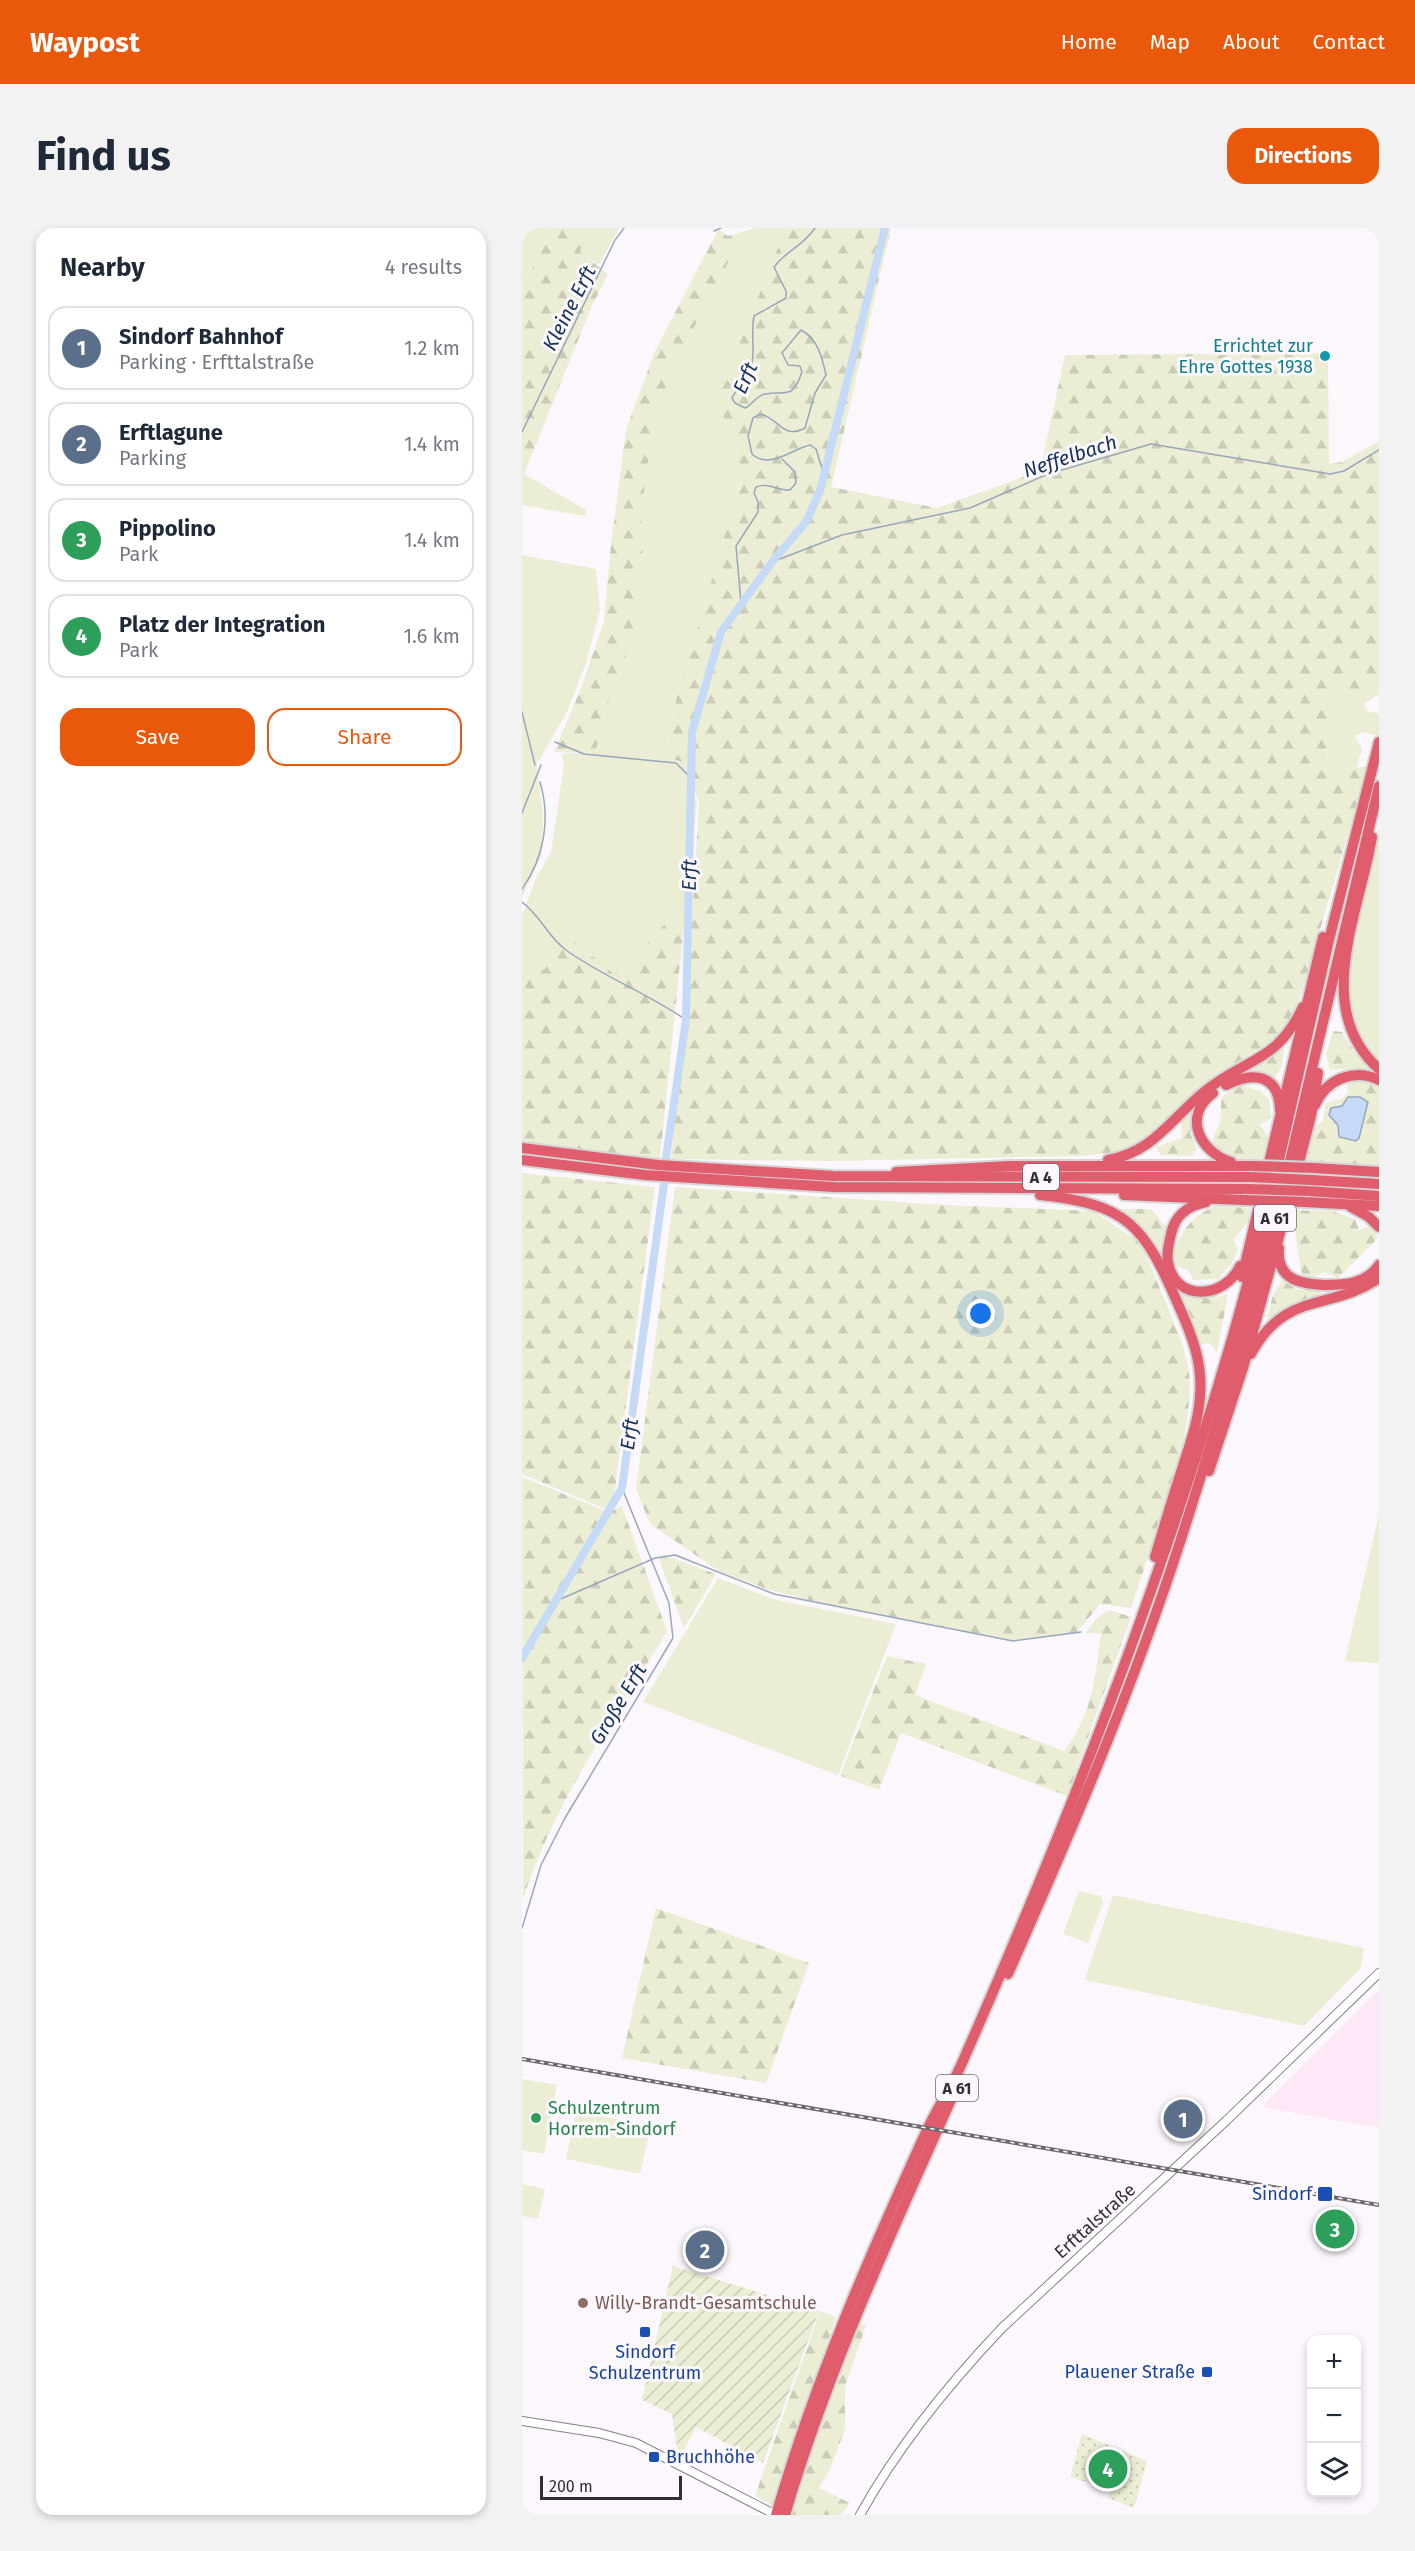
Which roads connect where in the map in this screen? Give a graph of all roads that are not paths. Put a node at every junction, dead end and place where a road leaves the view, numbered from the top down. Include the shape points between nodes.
1 (1379, 742) edge
2 (1379, 786) edge
3 (1379, 799) edge
4 (1358, 821) junction
5 (1309, 996) junction
6 (1325, 1015) junction
7 (1379, 1069) edge
8 (1379, 1080) edge
9 (1311, 1116) junction
10 (1281, 1120) junction
11 (522, 1148) edge
12 (522, 1160) edge
13 (1077, 1165) junction
14 (1248, 1166) junction
15 (1377, 1171) edge
16 (1313, 1174) junction
17 (833, 1176) junction
18 (1248, 1183) junction
19 (1379, 1184) edge
20 (1001, 1189) junction
21 (1022, 1192) junction
22 (1379, 1196) edge
23 (1307, 1197) junction
24 (1217, 1200) junction
25 (1345, 1204) junction
26 (1379, 1206) edge
27 (1379, 1227) edge
28 (1280, 1235) junction
29 (1246, 1252) junction
30 (1379, 1265) edge
31 (1379, 1278) edge
32 (1231, 1340) junction
33 (1243, 1368) junction
34 (1181, 1541) junction
35 (1127, 1656) junction
36 (1379, 1973) edge
37 (522, 2421) edge
38 (773, 2513) edge
39 (785, 2515) edge
40 (860, 2515) edge

1 - 4 highway, A 61
2 - 6 highway, A 61
3 - 7 highway via 1343,991 1344,1011 1354,1038
4 - 5 highway via 1332,899
4 - 32 highway, A 61 via 1286,1132
5 - 10 highway
5 - 13 highway via 1276,1048 1205,1091 1149,1145 1119,1158
6 - 9 highway
6 - 34 highway, A 61 via 1283,1189
8 - 9 highway via 1356,1075 1336,1080 1322,1094
9 - 28 highway
10 - 14 highway via 1276,1091 1261,1078 1237,1080 1207,1098 1197,1119 1201,1141 1212,1154
10 - 29 highway
11 - 17 highway, A 4 via 658,1165
12 - 20 highway, A 4 via 768,1185
13 - 14 highway
13 - 17 highway
14 - 16 highway, bridge
15 - 16 highway
16 - 18 highway, A 4, bridge
16 - 19 highway, A 4
17 - 18 highway, A 4
18 - 20 highway, A 4
18 - 23 highway, A 4, bridge
20 - 21 highway
21 - 24 highway
21 - 35 highway via 1098,1205 1138,1230 1166,1275 1200,1366 1198,1417
22 - 23 highway, A 4
23 - 24 highway, bridge
23 - 25 highway
24 - 29 highway via 1185,1210 1173,1224 1167,1252 1175,1278 1193,1291 1222,1288 1236,1276
25 - 26 highway
25 - 27 highway via 1364,1213
28 - 30 highway via 1278,1254 1282,1269 1298,1283 1351,1284 1368,1277
28 - 33 highway
29 - 32 highway
31 - 33 highway via 1359,1289 1314,1301 1283,1315 1262,1336
32 - 35 highway, A 61 via 1181,1502
33 - 34 highway
34 - 39 highway, A 61 via 1061,1855 849,2330
35 - 38 highway, A 61 via 1055,1843 965,2057 932,2121 840,2328
36 - 40 main road, Erfttalstraße via 1002,2328 921,2421
37 - 38 main road via 636,2443

